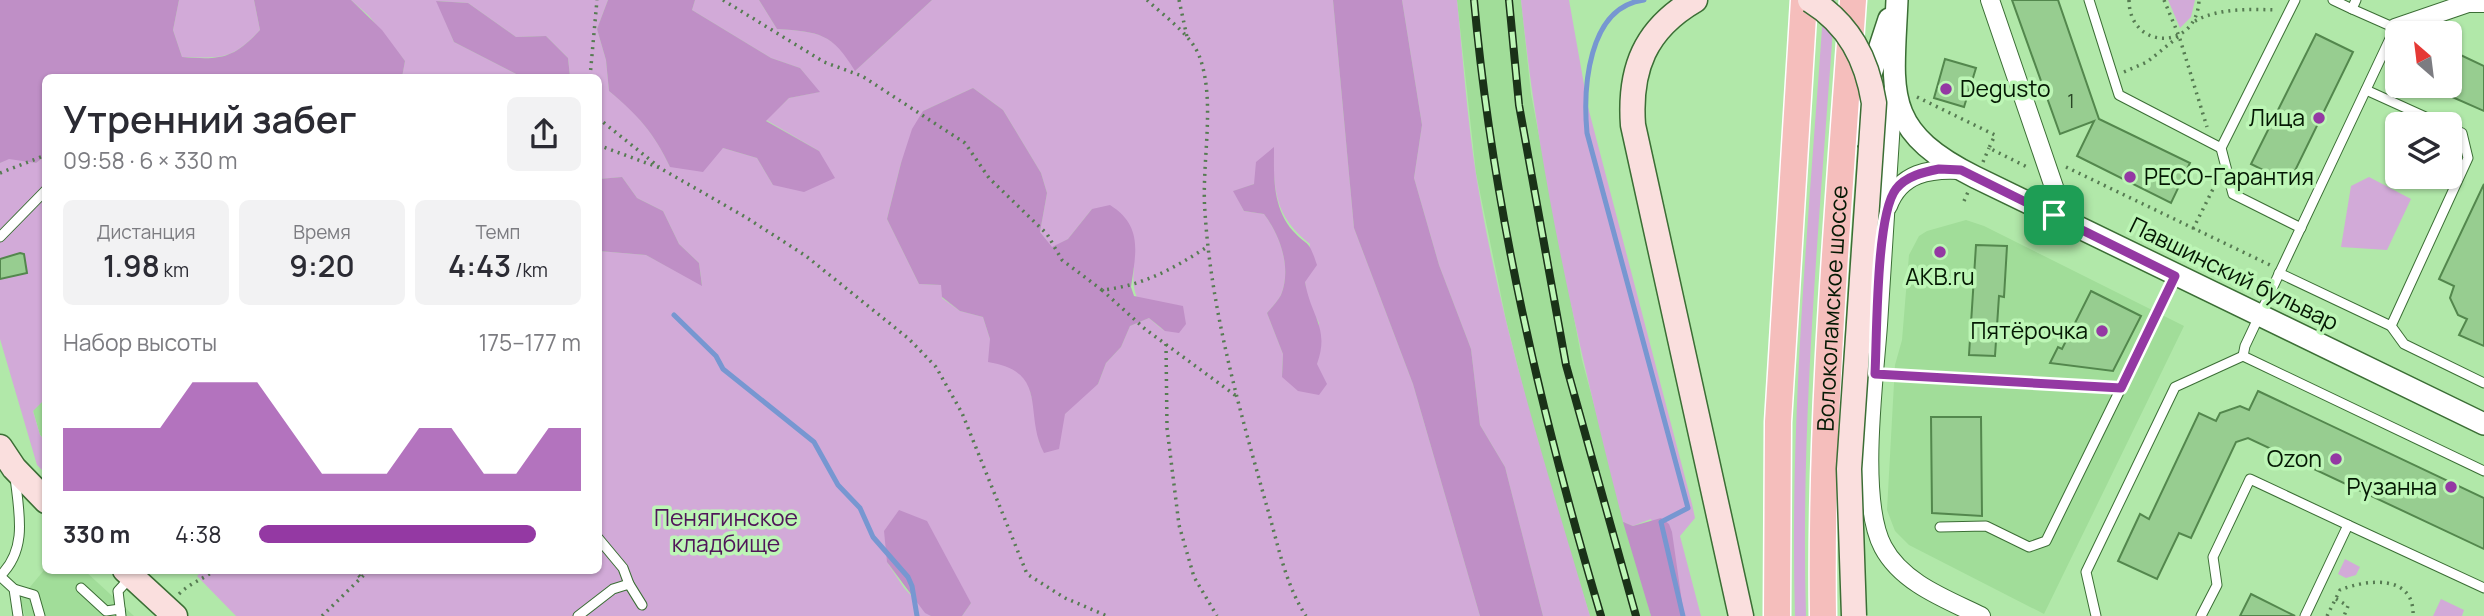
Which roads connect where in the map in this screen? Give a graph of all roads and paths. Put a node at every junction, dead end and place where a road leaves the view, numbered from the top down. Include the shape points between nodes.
1 (597, 0) edge
2 (723, 0) edge
3 (1147, 0) edge
4 (1179, 0) edge
5 (1695, 0) edge
6 (1804, 0) edge
7 (1810, 0) edge
8 (1853, 0) edge
9 (1896, 0) edge
10 (1990, 0) edge
11 (2089, 0) edge
12 (2129, 0) edge
13 (2164, 0) edge
14 (2199, 0) edge
15 (2295, 0) edge
16 (2333, 0) edge
17 (2473, 2) edge
18 (2354, 4) edge
19 (2287, 15) junction
20 (2195, 21) junction
21 (2416, 21) edge
22 (2385, 22) edge
23 (2179, 36) junction
24 (1188, 39) junction
25 (2385, 49) edge
26 (590, 74) edge
27 (2111, 75) junction
28 (1899, 89) junction
29 (2366, 90) junction
30 (2415, 112) edge
31 (602, 121) edge
32 (2462, 133) edge
33 (602, 146) edge
34 (2217, 146) junction
35 (1989, 148) junction
36 (42, 157) edge
37 (1842, 160) junction
38 (2054, 162) dead end
39 (2225, 163) junction
40 (660, 168) junction
41 (1971, 168) junction
42 (2462, 171) edge
43 (0, 173) edge
44 (2039, 173) dead end
45 (2454, 189) edge
46 (42, 194) edge
47 (1885, 212) junction
48 (2054, 215) junction
49 (2301, 228) junction
50 (2193, 229) junction
51 (0, 237) edge
52 (1207, 247) junction
53 (2280, 271) junction
54 (2175, 276) junction
55 (1102, 290) junction
56 (2259, 316) junction
57 (2391, 326) junction
58 (1166, 344) junction
59 (2243, 356) junction
60 (1875, 374) junction
61 (2484, 383) edge
62 (2121, 388) junction
63 (1239, 398) junction
64 (2484, 424) edge
65 (0, 447) edge
66 (14, 468) junction
67 (2484, 471) edge
68 (42, 497) edge
69 (2348, 525) junction
70 (1940, 527) dead end
71 (602, 543) edge
72 (127, 574) edge
73 (130, 574) edge
74 (210, 574) edge
75 (358, 574) edge
76 (365, 574) edge
77 (0, 576) edge
78 (361, 578) junction
79 (629, 584) junction
80 (81, 588) dead end
81 (2484, 588) edge
82 (14, 589) junction
83 (2336, 600) junction
84 (178, 605) edge
85 (642, 605) dead end
86 (121, 613) edge
87 (2329, 615) edge
88 (2344, 615) edge
89 (19, 616) edge
90 (40, 616) edge
91 (322, 616) edge
92 (578, 616) edge
93 (1107, 616) edge
94 (1217, 616) edge
95 (1306, 616) edge
96 (1741, 616) edge
97 (1777, 616) edge
98 (1823, 616) edge
99 (1854, 616) edge
100 (1981, 616) edge
101 (2096, 616) edge
102 (2201, 616) edge
103 (2305, 616) edge
104 (2350, 616) edge
105 (2413, 616) edge

1 - 26 path
2 - 55 path via 824,62 862,76 965,143 989,178 1047,233 1062,260
3 - 24 path
4 - 24 path
5 - 96 main road via 1660,27 1644,51 1632,81 1633,125
6 - 97 main road, Волоколамское шоссе via 1778,422
7 - 99 main road, bridge via 1834,17 1855,43 1870,78 1874,103 1849,469
8 - 37 main road, Волоколамское шоссе
9 - 28 street, Павшинский бульвар
9 - 37 street
10 - 48 street via 2055,190
11 - 27 lane
12 - 23 path via 2133,19 2148,35
13 - 23 path
14 - 20 path
15 - 19 lane
16 - 18 lane
17 - 21 street
18 - 22 lane
19 - 20 path via 2243,9
19 - 34 lane
20 - 23 path
23 - 27 path via 2147,62
23 - 34 path
24 - 52 path via 1200,59 1204,81
25 - 29 lane
27 - 34 lane via 2119,95
28 - 35 path via 1995,135
28 - 41 street, Павшинский бульвар via 1903,120 1915,136
28 - 47 street
29 - 30 lane
29 - 49 lane
31 - 40 path
32 - 42 lane via 2468,158
33 - 40 path
34 - 39 lane
35 - 41 path
35 - 44 path
36 - 43 path
37 - 98 main road, Волоколамское шоссе via 1828,370
38 - 50 path
39 - 49 lane via 2233,194
39 - 50 path
40 - 93 path via 806,256 909,339 936,368 962,413 1027,574 1065,598
41 - 47 street via 1939,169 1910,178 1892,195
41 - 48 street, Павшинский бульвар
45 - 57 lane
46 - 51 lane
47 - 60 street
48 - 54 street, Павшинский бульвар
49 - 53 lane
50 - 53 path
52 - 55 path via 1169,272 1123,288
52 - 63 path
53 - 56 lane
53 - 57 lane
54 - 56 street, Павшинский бульвар
54 - 62 lane
55 - 58 path
56 - 59 lane
56 - 64 street, Павшинский бульвар
57 - 61 lane via 2404,344
58 - 63 path
58 - 94 path via 1167,428 1179,525 1194,577
59 - 67 lane
59 - 101 lane via 2175,387 2087,572
60 - 62 lane
60 - 100 street via 1869,493 1883,547 1916,583
62 - 70 lane via 2046,541 2029,547 1986,526
63 - 95 path via 1289,582
65 - 66 main road
66 - 68 main road
66 - 77 lane via 20,545
69 - 81 lane
69 - 102 lane via 2250,479 2213,557 2217,585
69 - 103 lane
71 - 79 lane via 623,568
72 - 86 lane via 118,591
73 - 84 main road
74 - 84 path via 188,584
75 - 78 path
76 - 78 path
77 - 82 lane
78 - 91 path
79 - 85 lane
79 - 92 lane via 613,589
80 - 86 lane via 106,611
82 - 89 lane
82 - 90 lane via 34,595
83 - 87 path
83 - 88 path via 2348,606
83 - 105 path via 2340,590 2353,585 2383,582 2409,594
88 - 104 path

